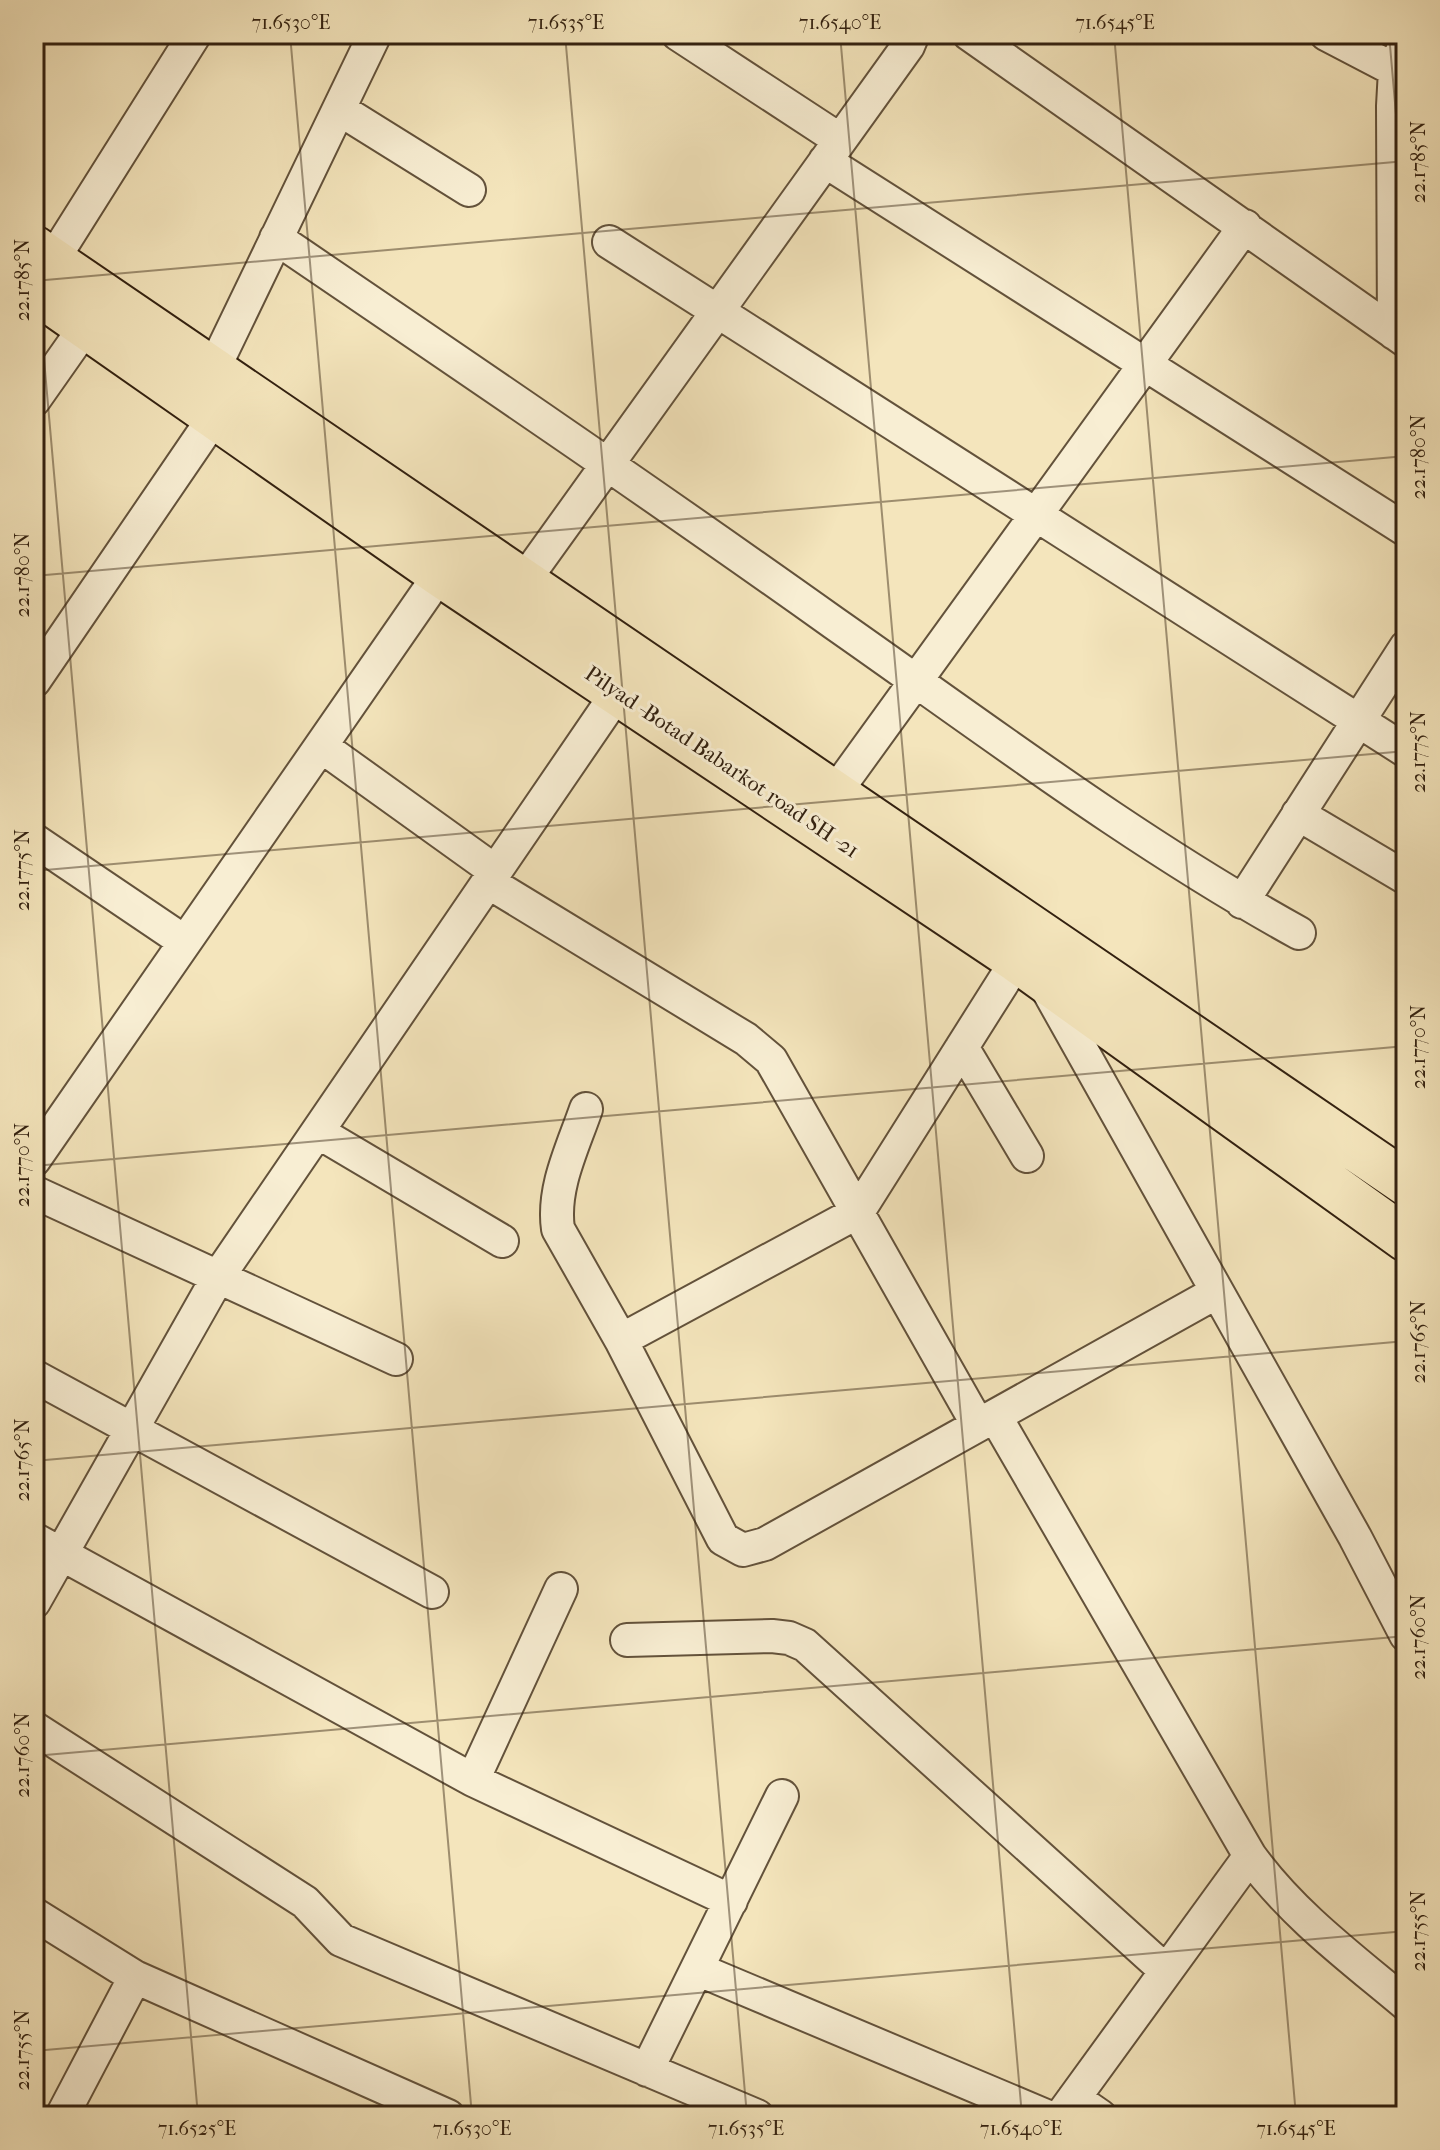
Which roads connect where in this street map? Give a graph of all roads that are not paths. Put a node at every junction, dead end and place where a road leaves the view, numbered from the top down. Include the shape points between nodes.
1 (195, 34) edge
2 (375, 34) edge
3 (678, 34) edge
4 (913, 34) edge
5 (969, 34) edge
6 (1326, 34) edge
7 (716, 44) edge
8 (1400, 56) edge
9 (339, 109) junction
10 (832, 150) junction
11 (1399, 153) edge
12 (469, 190) dead end
13 (1245, 226) junction
14 (276, 238) junction
15 (609, 242) dead end
16 (40, 266) edge
17 (717, 312) junction
18 (86, 326) junction
19 (1400, 337) edge
20 (1145, 363) junction
21 (213, 370) junction
22 (34, 400) edge
23 (215, 416) junction
24 (609, 463) junction
25 (1035, 515) junction
26 (1406, 530) edge
27 (440, 574) junction
28 (523, 582) junction
29 (1406, 647) edge
30 (34, 681) edge
31 (916, 681) junction
32 (618, 692) junction
33 (1358, 721) junction
34 (321, 746) junction
35 (1406, 751) edge
36 (834, 794) junction
37 (1298, 814) junction
38 (34, 840) edge
39 (492, 876) junction
40 (1406, 878) edge
41 (1242, 902) junction
42 (1299, 933) dead end
43 (185, 942) junction
44 (1028, 967) junction
45 (962, 1047) junction
46 (1187, 1057) junction
47 (586, 1109) dead end
48 (318, 1132) junction
49 (1027, 1156) dead end
50 (34, 1160) edge
51 (1406, 1183) edge
52 (34, 1192) edge
53 (858, 1212) junction
54 (1406, 1239) edge
55 (502, 1241) dead end
56 (218, 1277) junction
57 (1217, 1292) junction
58 (621, 1340) junction
59 (396, 1359) dead end
60 (34, 1376) edge
61 (986, 1421) junction
62 (132, 1429) junction
63 (48, 1546) edge
64 (561, 1589) dead end
65 (432, 1592) dead end
66 (34, 1602) edge
67 (1406, 1635) edge
68 (627, 1640) dead end
69 (34, 1728) edge
70 (473, 1780) junction
71 (782, 1796) dead end
72 (1250, 1856) junction
73 (731, 1901) junction
74 (34, 1914) edge
75 (697, 1969) junction
76 (1166, 1971) junction
77 (135, 1977) junction
78 (1406, 2004) edge
79 (647, 2070) junction
80 (34, 2106) edge
81 (1068, 2107) edge
82 (59, 2116) edge
83 (448, 2116) edge
84 (757, 2116) edge
85 (1046, 2116) edge
86 (1100, 2116) edge

1 - 16 street
2 - 9 street
3 - 7 street
4 - 10 street
5 - 13 street
6 - 8 street
7 - 10 street
8 - 11 street
9 - 12 street
9 - 14 street
10 - 17 street
10 - 20 street
11 - 19 street
13 - 19 street
13 - 20 street
14 - 21 street
14 - 24 street
15 - 17 street
16 - 18 main road, Pilyad -Botad Babarkot road SH -21
16 - 21 main road, Pilyad -Botad Babarkot road SH -21
17 - 24 street
17 - 25 street
18 - 22 street
18 - 23 main road, Pilyad -Botad Babarkot road SH -21
20 - 25 street
20 - 26 street
21 - 28 main road, Pilyad -Botad Babarkot road SH -21
23 - 27 main road, Pilyad -Botad Babarkot road SH -21
23 - 30 street
24 - 28 street
24 - 31 street
25 - 31 street
25 - 33 street
27 - 32 main road, Pilyad -Botad Babarkot road SH -21
27 - 34 street
28 - 36 main road, Pilyad -Botad Babarkot road SH -21
29 - 33 street
31 - 36 street
31 - 41 street via 1109,818
32 - 39 street
32 - 44 main road, Pilyad -Botad Babarkot road SH -21
33 - 35 street
33 - 37 street
34 - 39 street
34 - 43 street
36 - 46 main road, Pilyad -Botad Babarkot road SH -21
37 - 40 street
37 - 41 street
38 - 43 street
39 - 48 street
39 - 53 street via 771,1060
41 - 42 street
43 - 50 street
44 - 45 street
44 - 46 main road, Pilyad -Botad Babarkot road SH -21
44 - 57 street
45 - 49 street
45 - 53 street
46 - 51 main road, Pilyad -Botad Babarkot road SH -21
46 - 54 main road, Pilyad -Botad Babarkot road SH -21
47 - 58 street via 559,1192 556,1219
48 - 55 street
48 - 56 street
52 - 56 street
53 - 58 street
53 - 61 street
56 - 59 street
56 - 62 street
57 - 61 street
57 - 67 street
58 - 61 street via 723,1539 743,1550 765,1544
60 - 62 street
61 - 72 street
62 - 63 street
62 - 65 street
63 - 66 street
63 - 70 street
64 - 70 street
68 - 76 street via 772,1636 805,1645
69 - 79 street via 305,1902 341,1940
70 - 73 street
71 - 73 street
72 - 76 street
72 - 78 street via 1301,1917
73 - 75 street
74 - 77 street
75 - 79 street
75 - 85 street
76 - 81 street
77 - 82 street
77 - 83 street
79 - 84 street
80 - 82 street
81 - 86 street

